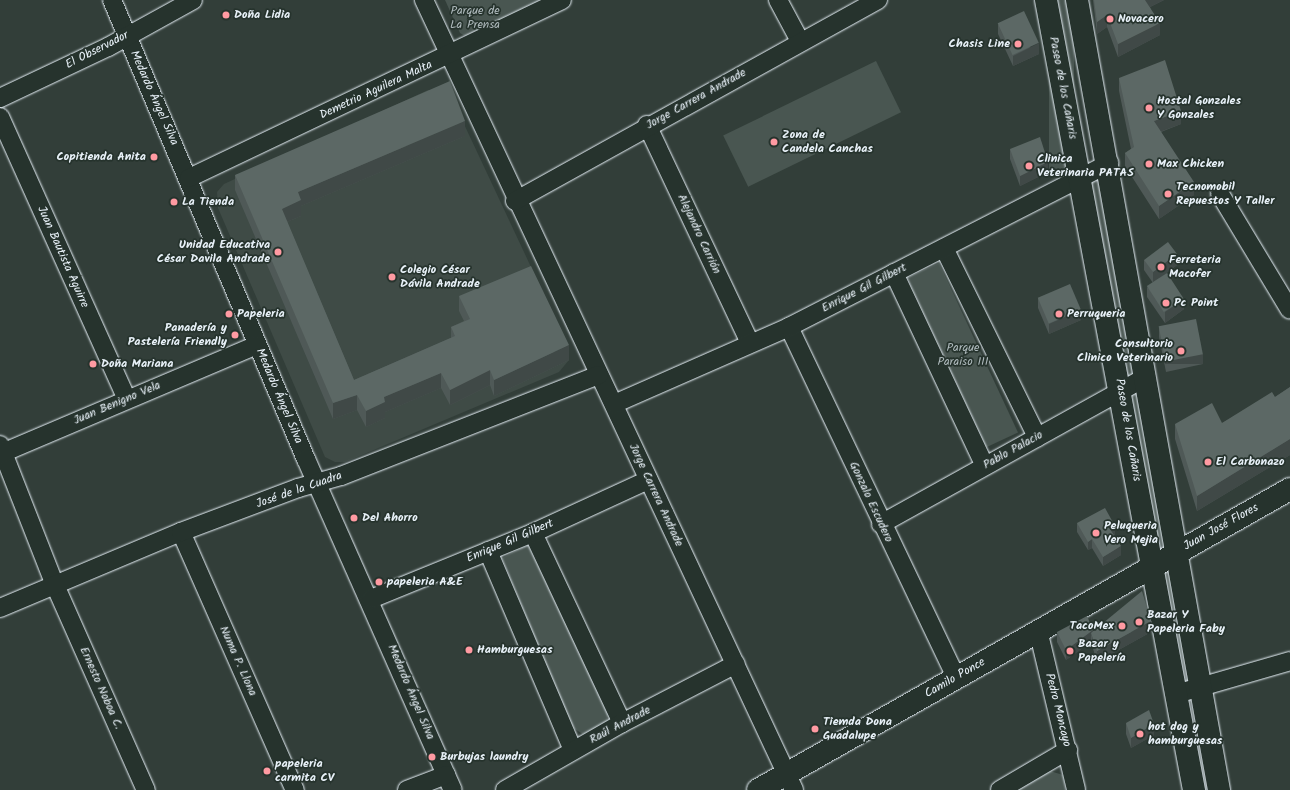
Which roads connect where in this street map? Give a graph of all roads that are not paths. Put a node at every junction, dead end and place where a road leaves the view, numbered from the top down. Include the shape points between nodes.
1 (112, 0) edge
2 (193, 0) edge
3 (424, 0) edge
4 (562, 0) edge
5 (778, 0) edge
6 (878, 0) edge
7 (1046, 0) edge
8 (1077, 0) edge
9 (127, 35) junction
10 (800, 41) junction
11 (450, 55) junction
12 (0, 98) edge
13 (0, 117) edge
14 (647, 125) junction
15 (1109, 163) junction
16 (1081, 177) junction
17 (189, 178) junction
18 (1220, 194) dead end
19 (515, 201) junction
20 (944, 248) junction
21 (894, 273) junction
22 (1290, 310) edge
23 (789, 327) junction
24 (750, 343) junction
25 (257, 345) junction
26 (600, 375) junction
27 (1146, 377) junction
28 (1121, 391) junction
29 (126, 398) junction
30 (614, 404) junction
31 (1037, 437) junction
32 (1, 451) edge
33 (985, 466) junction
34 (648, 480) junction
35 (316, 482) junction
36 (1290, 489) edge
37 (881, 524) junction
38 (181, 532) junction
39 (533, 533) junction
40 (488, 551) junction
41 (1176, 553) junction
42 (1153, 567) junction
43 (55, 585) junction
44 (371, 599) junction
45 (0, 608) edge
46 (1038, 630) junction
47 (1290, 661) edge
48 (736, 664) junction
49 (956, 677) junction
50 (1199, 687) junction
51 (1176, 694) junction
52 (622, 723) junction
53 (573, 750) junction
54 (1068, 750) junction
55 (449, 782) edge
56 (791, 782) edge
57 (146, 790) edge
58 (295, 790) edge
59 (407, 790) edge
60 (505, 790) edge
61 (758, 790) edge
62 (1000, 790) edge
63 (1076, 790) edge
64 (1194, 790) edge
65 (1219, 790) edge

1 - 9 street, Medardo Ángel Silva
2 - 9 street, El Observador
3 - 11 street, Jorge Carrera Andrade
4 - 11 street, Demetrio Aguilera Malta
5 - 10 street
6 - 10 street, Jorge Carrera Andrade
7 - 16 main road, Paseo de los Cañaris
8 - 15 main road
9 - 12 street, El Observador
9 - 17 street, Medardo Ángel Silva
10 - 14 street, Jorge Carrera Andrade
11 - 17 street, Demetrio Aguilera Malta
11 - 19 street, Jorge Carrera Andrade
13 - 29 street, Juan Bautista Aguirre
14 - 19 street, Jorge Carrera Andrade
14 - 24 street, Alejandro Carrión
15 - 16 street, Enrique Gil Gilbert
15 - 27 main road
16 - 20 street, Enrique Gil Gilbert
16 - 28 main road, Paseo de los Cañaris
17 - 25 street, Medardo Ángel Silva
18 - 22 street
19 - 26 street, Jorge Carrera Andrade
20 - 21 street, Enrique Gil Gilbert
20 - 31 street
21 - 23 street, Enrique Gil Gilbert
21 - 33 street
23 - 24 street, Enrique Gil Gilbert
23 - 37 street, Gonzalo Escudero
24 - 30 street, Enrique Gil Gilbert
25 - 29 street, Juan Benigno Vela
25 - 35 street, Medardo Ángel Silva
26 - 30 street, Jorge Carrera Andrade
26 - 35 street, José de la Cuadra
27 - 28 street, Pablo Palacio
27 - 41 main road
28 - 31 street, Pablo Palacio
28 - 42 main road, Paseo de los Cañaris
29 - 32 street, Juan Benigno Vela
30 - 34 street, Jorge Carrera Andrade
31 - 33 street, Pablo Palacio
32 - 43 street, Ernesto Noboa C.
33 - 37 street, Pablo Palacio
34 - 39 street, Enrique Gil Gilbert
34 - 48 street, Jorge Carrera Andrade
35 - 38 street, José de la Cuadra
35 - 44 street, Medardo Ángel Silva
36 - 41 main road, Juan José Flores
37 - 49 street, Gonzalo Escudero
38 - 43 street, José de la Cuadra
38 - 58 street, Numa P. Llona
39 - 40 street, Enrique Gil Gilbert
39 - 52 street
40 - 44 street, Enrique Gil Gilbert
40 - 53 street
41 - 42 main road, Juan José Flores
41 - 50 main road
42 - 46 main road, Camilo Ponce
42 - 51 main road, Paseo de los Cañaris
43 - 45 street, José de la Cuadra
43 - 57 street, Ernesto Noboa C.
44 - 55 street, Medardo Ángel Silva
46 - 49 main road, Camilo Ponce
46 - 54 street, Pedro Moncayo
47 - 50 street
48 - 52 street, Raúl Andrade
48 - 56 street, Jorge Carrera Andrade
49 - 56 main road, Camilo Ponce
50 - 51 street
50 - 65 main road
51 - 64 main road, Paseo de los Cañaris
52 - 53 street, Raúl Andrade
53 - 60 street, Raúl Andrade
54 - 62 street
54 - 63 street, Pedro Moncayo
55 - 59 street
56 - 61 main road, Camilo Ponce

